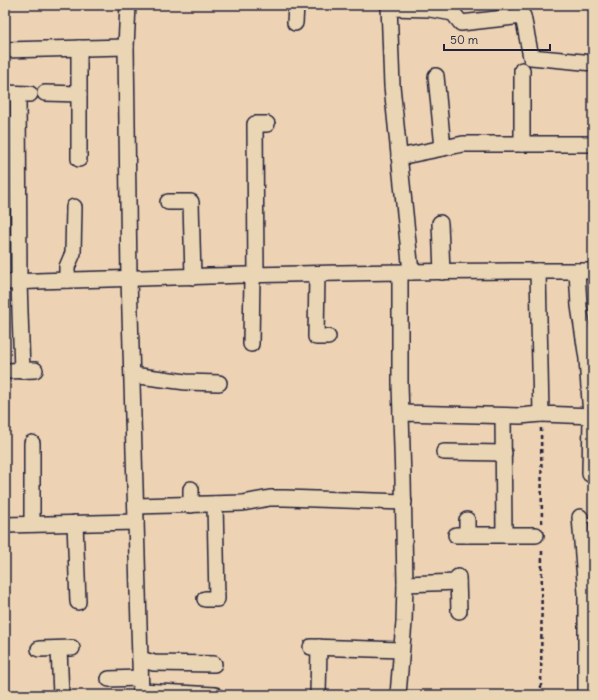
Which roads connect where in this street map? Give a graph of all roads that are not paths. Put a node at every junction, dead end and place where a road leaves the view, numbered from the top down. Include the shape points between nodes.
1 (128, 5) edge
2 (296, 5) edge
3 (389, 7) edge
4 (295, 23) dead end
5 (126, 47) junction
6 (80, 48) junction
7 (5, 50) edge
8 (593, 62) edge
9 (522, 70) dead end
10 (436, 76) dead end
11 (25, 94) edge
12 (79, 94) junction
13 (267, 124) dead end
14 (522, 144) junction
15 (593, 144) edge
16 (443, 148) junction
17 (399, 157) junction
18 (79, 159) dead end
19 (168, 202) dead end
20 (74, 208) dead end
21 (440, 223) dead end
22 (538, 271) junction
23 (577, 271) junction
24 (593, 271) edge
25 (442, 272) junction
26 (406, 273) junction
27 (317, 274) junction
28 (254, 276) junction
29 (193, 277) junction
30 (129, 278) junction
31 (67, 280) junction
32 (12, 282) edge
33 (328, 337) dead end
34 (251, 344) dead end
35 (22, 371) dead end
36 (132, 375) junction
37 (219, 383) dead end
38 (401, 413) junction
39 (540, 414) junction
40 (503, 416) junction
41 (592, 416) edge
42 (32, 443) dead end
43 (444, 452) dead end
44 (504, 453) junction
45 (590, 474) dead end
46 (191, 490) dead end
47 (404, 502) junction
48 (215, 504) junction
49 (191, 505) junction
50 (136, 506) junction
51 (580, 517) dead end
52 (467, 520) dead end
53 (136, 522) junction
54 (75, 523) junction
55 (32, 524) junction
56 (5, 525) edge
57 (504, 535) junction
58 (540, 535) road end
59 (405, 584) junction
60 (205, 599) dead end
61 (78, 602) dead end
62 (460, 611) dead end
63 (39, 649) dead end
64 (401, 650) junction
65 (140, 659) junction
66 (214, 664) dead end
67 (109, 679) dead end
68 (140, 688) edge
69 (61, 695) edge
70 (215, 695) edge
71 (318, 695) edge
72 (398, 695) edge
73 (586, 695) edge

1 - 5 street
2 - 4 street
3 - 8 street via 453,13 461,23 523,16 531,57
3 - 17 street via 392,86
5 - 6 street
5 - 30 street
6 - 7 street
6 - 12 street
9 - 14 street
10 - 16 street
11 - 12 street
11 - 32 street
12 - 18 street
13 - 28 street via 255,124 250,192
14 - 15 street
14 - 16 street via 463,144
16 - 17 street
17 - 26 street
19 - 29 street via 191,202
20 - 31 street via 73,253 67,267
21 - 25 street
22 - 23 street
22 - 25 street
22 - 39 street
23 - 24 street
23 - 41 street
25 - 26 street
26 - 27 street
26 - 38 street via 400,384
27 - 28 street
27 - 33 street via 316,337
28 - 29 street
28 - 34 street
29 - 30 street
30 - 31 street
30 - 36 street
31 - 32 street
32 - 35 street
36 - 37 street via 186,382
36 - 50 street
38 - 40 street
38 - 47 street
39 - 40 street
39 - 41 street
40 - 44 street
41 - 45 street
42 - 55 street
43 - 44 street
44 - 57 street
46 - 49 street
47 - 48 street via 270,498 243,503
47 - 59 street
48 - 49 street
48 - 60 street via 217,599
49 - 50 street
50 - 53 street
51 - 73 street via 586,592
52 - 57 street via 462,535
53 - 54 street
53 - 65 street
54 - 55 street
54 - 61 street
55 - 56 street
57 - 58 street
59 - 62 street via 458,579
59 - 64 street
63 - 69 street via 65,648
64 - 71 street via 315,647
64 - 72 street
65 - 66 street via 154,663
65 - 68 street
67 - 68 street
68 - 70 street

